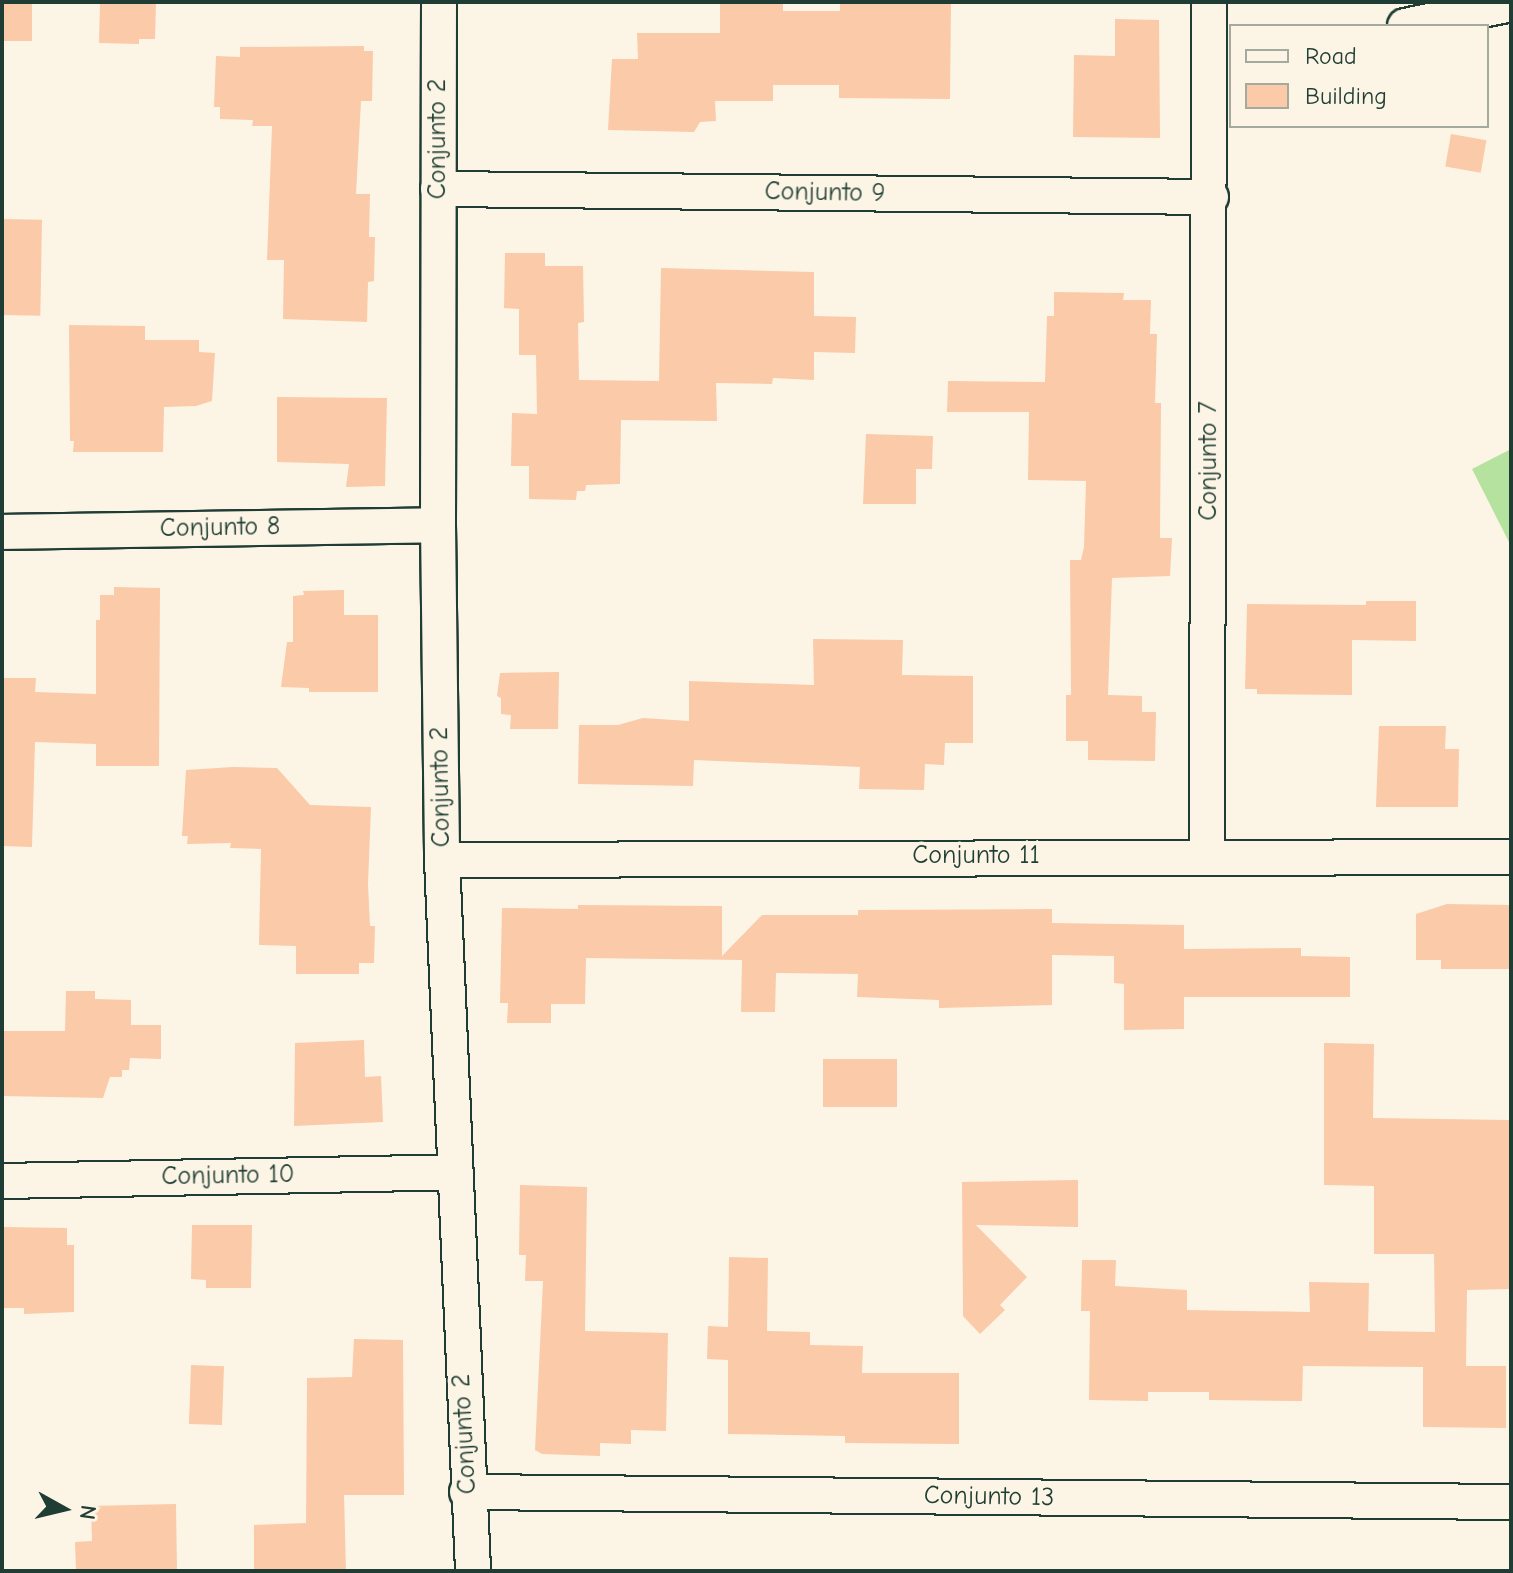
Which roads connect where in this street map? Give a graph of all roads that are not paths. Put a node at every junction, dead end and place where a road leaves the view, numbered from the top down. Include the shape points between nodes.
1 (439, 2) edge
2 (1209, 2) edge
3 (1511, 4) edge
4 (1415, 24) edge
5 (1220, 65) edge
6 (438, 189) junction
7 (1211, 197) junction
8 (438, 525) junction
9 (2, 532) edge
10 (1207, 855) junction
11 (1511, 857) edge
12 (442, 860) junction
13 (454, 1172) junction
14 (2, 1181) edge
15 (467, 1492) junction
16 (1511, 1502) edge
17 (473, 1571) edge

1 - 6 street, Conjunto 2
2 - 5 street, Conjunto 7
3 - 4 street
5 - 7 street, Conjunto 7
6 - 7 street, Conjunto 9
6 - 8 street, Conjunto 2
7 - 10 street, Conjunto 7
8 - 9 street, Conjunto 8
8 - 12 street, Conjunto 2
10 - 11 street, Conjunto 11
10 - 12 street, Conjunto 11
12 - 13 street, Conjunto 2
13 - 14 street, Conjunto 10
13 - 15 street, Conjunto 2
15 - 16 street, Conjunto 13
15 - 17 street, Conjunto 2

